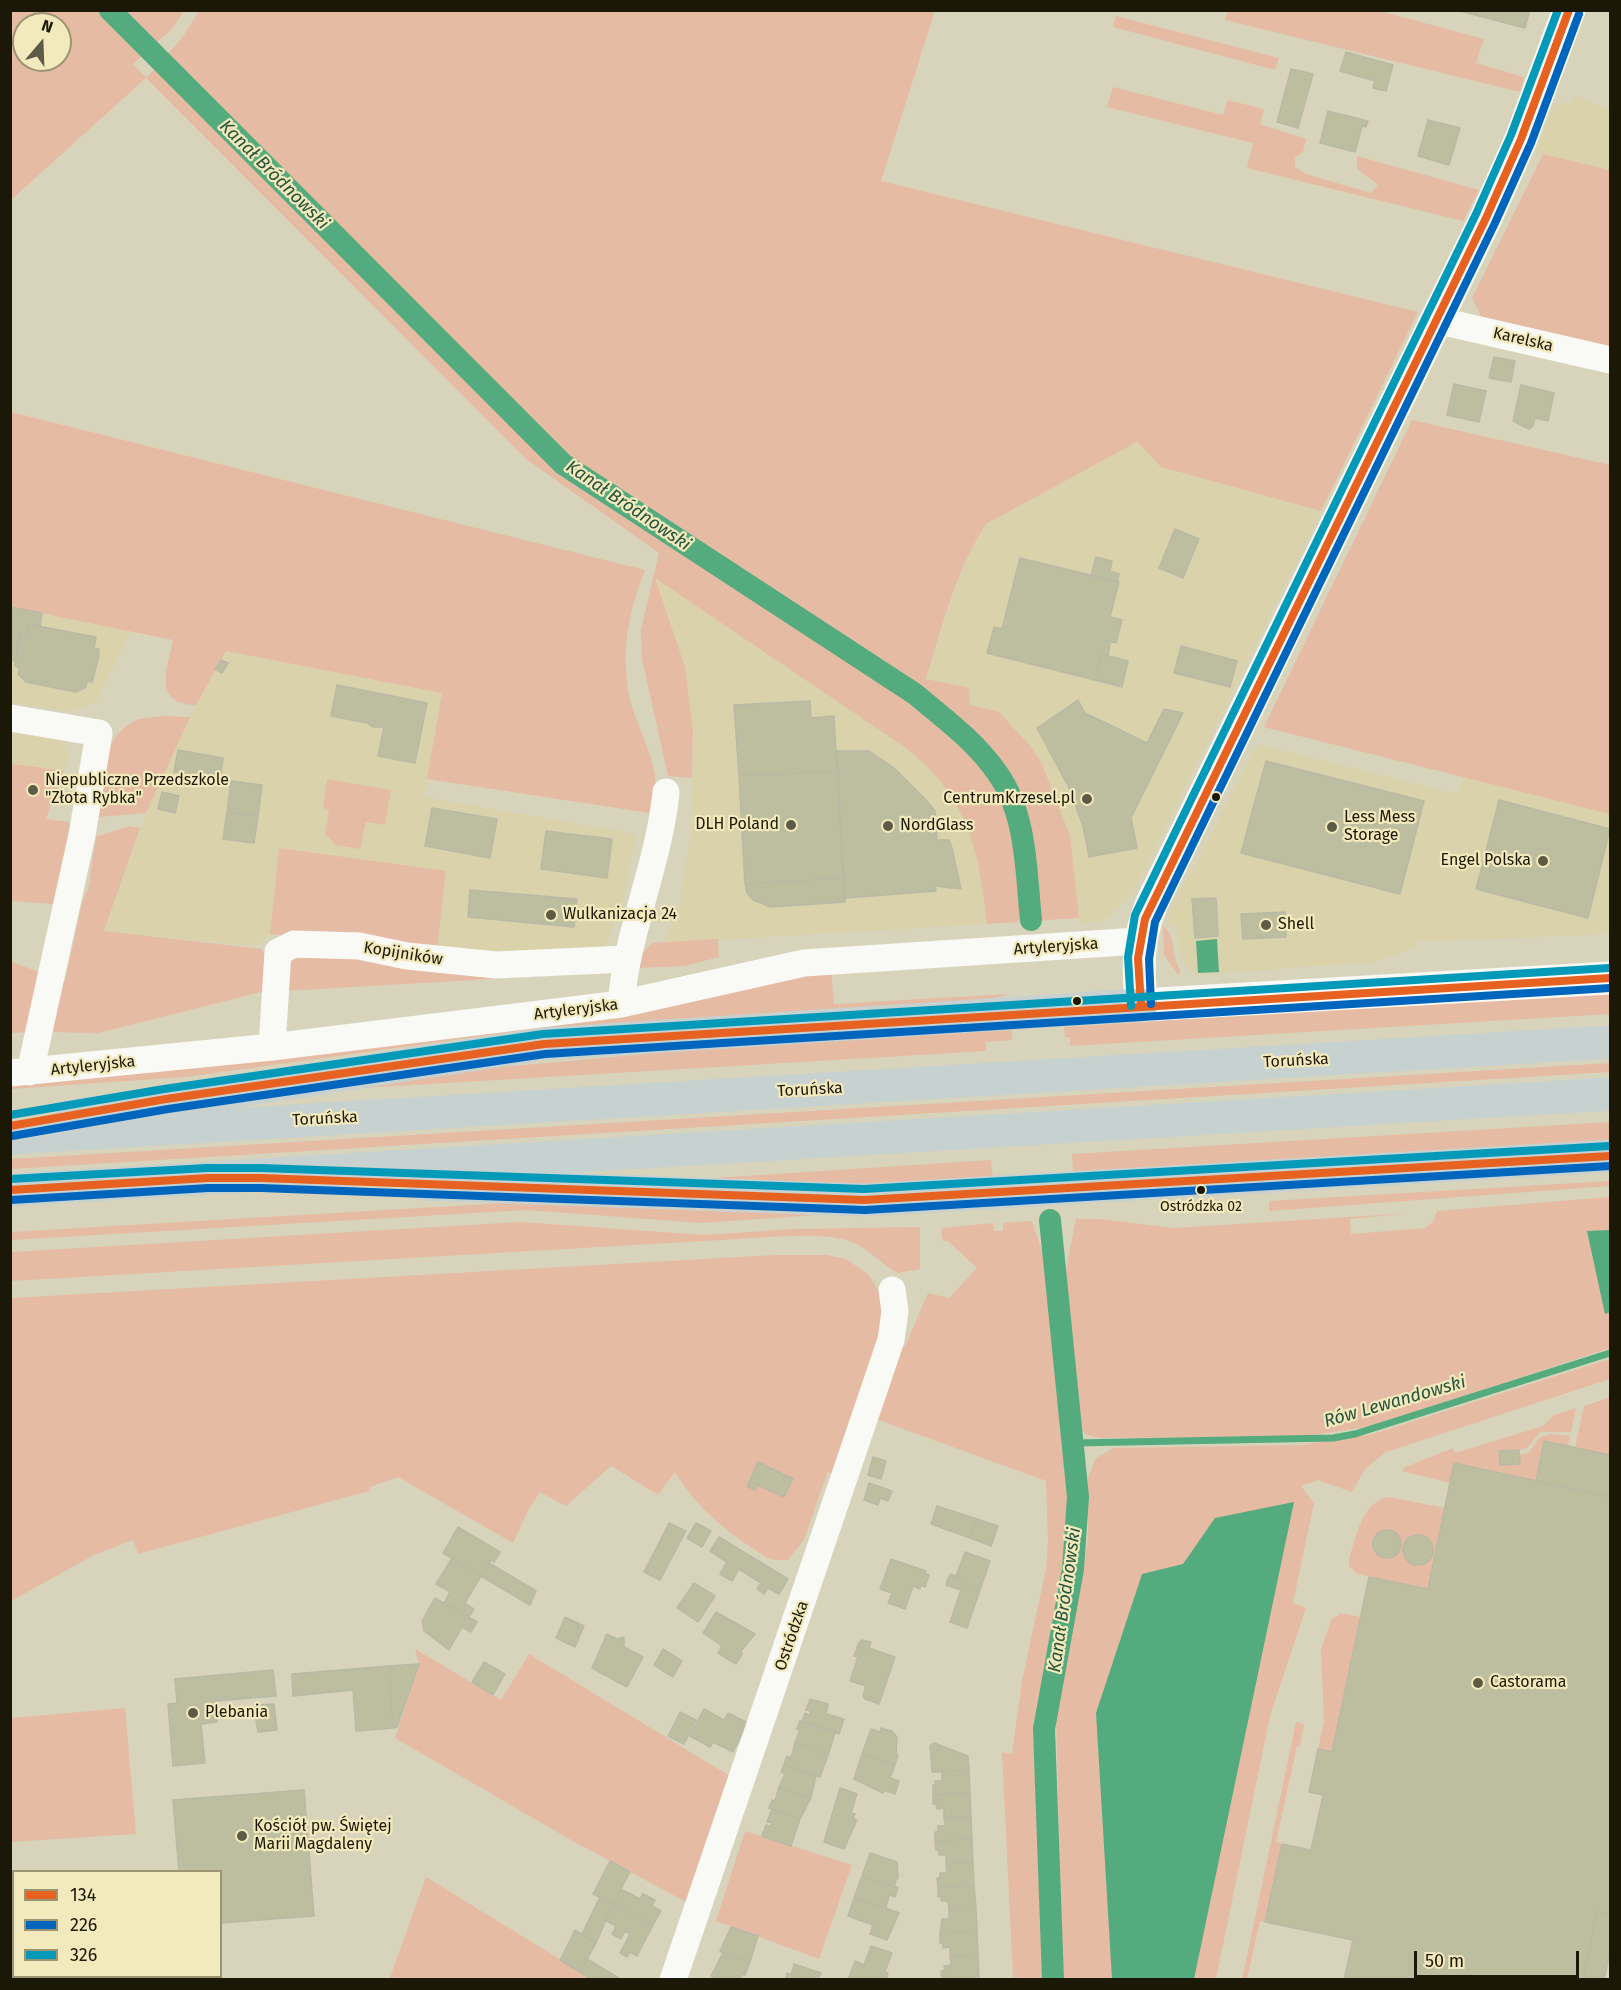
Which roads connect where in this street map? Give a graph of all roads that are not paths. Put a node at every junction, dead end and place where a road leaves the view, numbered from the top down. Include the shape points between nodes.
1 (1569, 10) edge
2 (1436, 320) junction
3 (1611, 360) edge
4 (10, 718) edge
5 (666, 792) dead end
6 (1139, 941) junction
7 (626, 959) junction
8 (1611, 978) edge
9 (621, 1004) junction
10 (1141, 1005) junction
11 (1611, 1042) edge
12 (272, 1047) junction
13 (20, 1073) edge
14 (1611, 1094) edge
15 (10, 1126) edge
16 (10, 1138) edge
17 (1611, 1156) edge
18 (208, 1178) junction
19 (10, 1190) edge
20 (892, 1290) dead end
21 (673, 1980) edge

1 - 2 street via 1517,149
2 - 3 street, Karelska
2 - 6 street via 1206,789 1150,908
4 - 13 street via 99,734 82,835
5 - 7 street via 663,825
6 - 9 street, Artyleryjska via 794,964
6 - 10 street
7 - 9 street
7 - 12 street, Kopijników via 496,965 407,956 359,946 294,944 278,952
8 - 10 street
9 - 12 street, Artyleryjska
10 - 15 highway via 544,1044
11 - 16 highway, Toruńska
12 - 13 street, Artyleryjska
14 - 18 highway
17 - 18 highway via 830,1201 615,1190
18 - 19 highway
20 - 21 street, Ostródzka via 895,1311 891,1340

